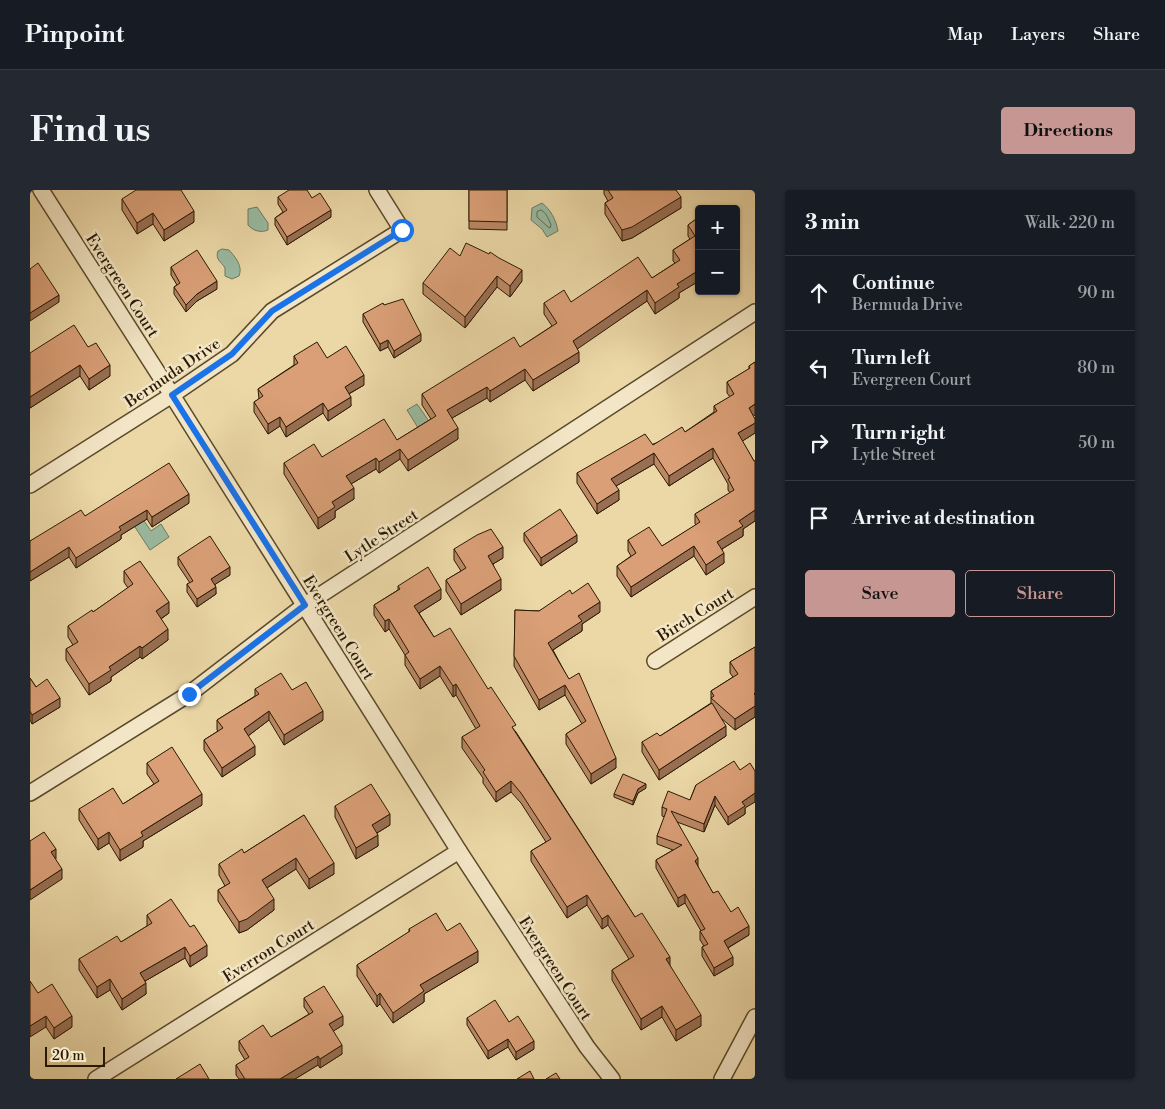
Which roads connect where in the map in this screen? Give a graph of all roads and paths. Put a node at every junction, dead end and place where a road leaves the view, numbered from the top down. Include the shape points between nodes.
1 (42, 190) edge
2 (377, 190) edge
3 (755, 312) edge
4 (172, 395) junction
5 (30, 485) edge
6 (755, 597) edge
7 (305, 605) junction
8 (655, 661) dead end
9 (30, 793) edge
10 (459, 851) junction
11 (755, 1017) edge
12 (96, 1079) edge
13 (612, 1079) edge
14 (722, 1079) edge

1 - 4 street, Evergreen Court
2 - 4 street, Bermuda Drive via 402,230 272,311 232,354
3 - 7 street, Lytle Street
4 - 5 street, Bermuda Drive
4 - 7 street, Evergreen Court
6 - 8 street, Birch Court
7 - 9 street, Lytle Street via 189,694
7 - 10 street, Evergreen Court
10 - 12 street, Everron Court
10 - 13 street, Evergreen Court via 586,1047
11 - 14 street

